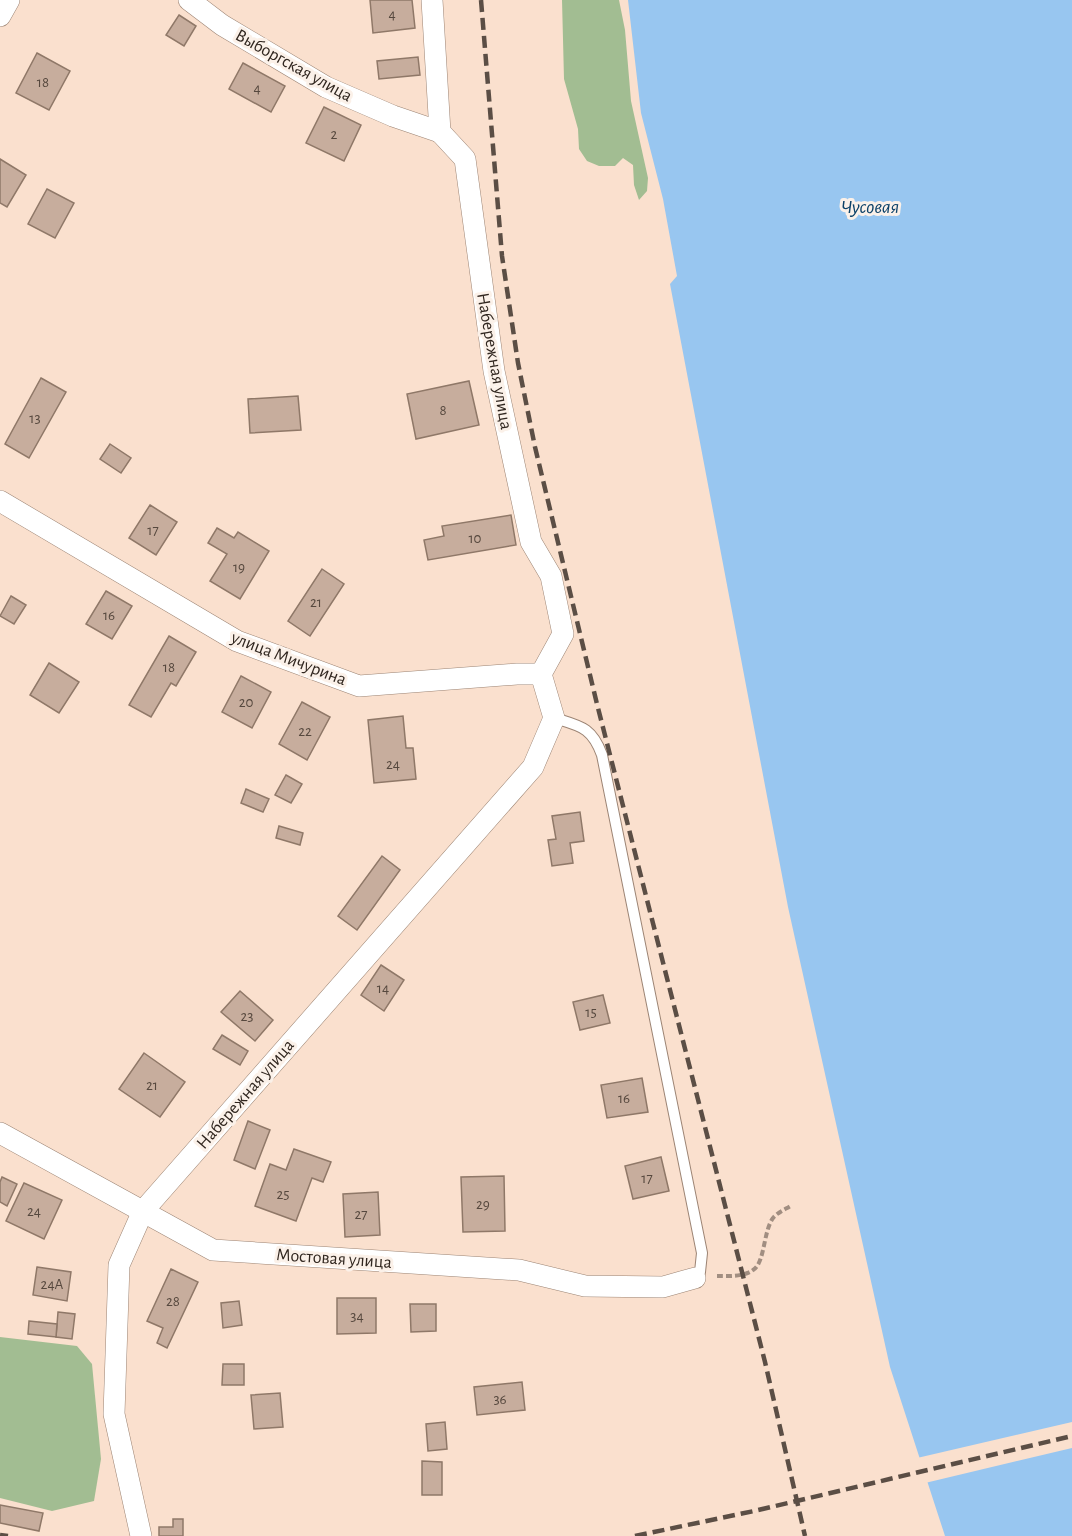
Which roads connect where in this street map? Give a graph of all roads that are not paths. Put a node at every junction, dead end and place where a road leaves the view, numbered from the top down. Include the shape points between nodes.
1 (9, 0) edge
2 (189, 0) edge
3 (432, 0) edge
4 (0, 16) edge
5 (440, 132) junction
6 (0, 501) edge
7 (542, 674) junction
8 (554, 718) junction
9 (0, 1133) edge
10 (143, 1210) junction
11 (695, 1278) joint
12 (141, 1536) edge

1 - 4 street
2 - 5 street, Выборгская улица via 222,25 326,87
3 - 5 street
5 - 7 street, Набережная улица via 465,159 494,371 531,542 551,576 563,634
6 - 7 street, улица Мичурина via 237,641 359,686
7 - 8 street
8 - 10 street, Набережная улица via 533,767
8 - 11 lane via 582,727 597,741 602,755 702,1253 700,1272
9 - 10 street, Мостовая улица
10 - 11 street, Мостовая улица via 213,1250 519,1270 585,1286 663,1287
10 - 12 street, Набережная улица via 119,1265 114,1414

